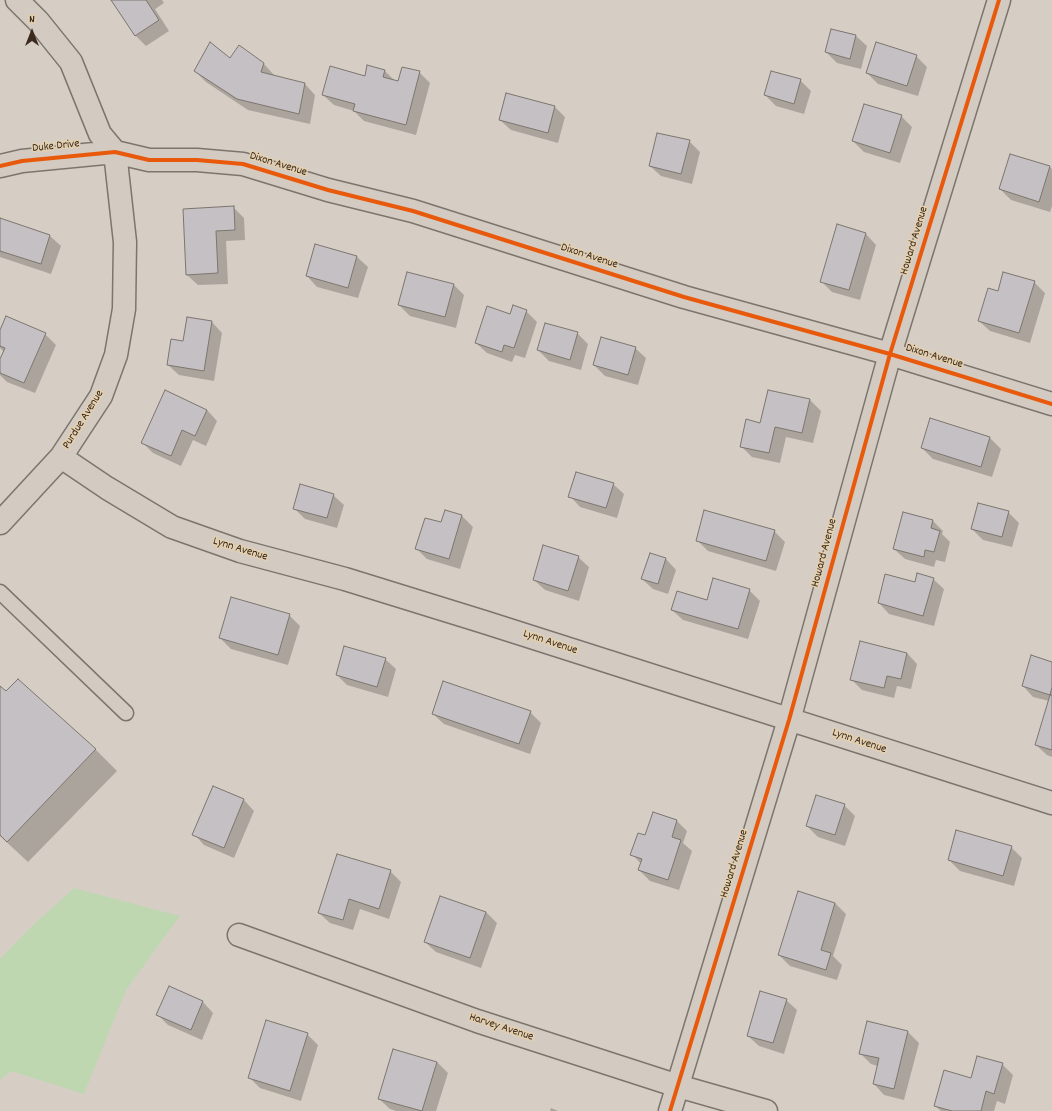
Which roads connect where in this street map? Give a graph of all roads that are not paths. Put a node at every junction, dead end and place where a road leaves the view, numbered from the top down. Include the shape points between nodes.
1 (17, 0) edge
2 (999, 0) edge
3 (115, 152) junction
4 (0, 166) edge
5 (890, 354) junction
6 (1052, 404) edge
7 (61, 457) junction
8 (0, 523) edge
9 (0, 592) edge
10 (126, 713) dead end
11 (789, 720) junction
12 (1052, 803) edge
13 (239, 935) dead end
14 (678, 1086) junction
15 (670, 1111) edge
16 (766, 1111) edge

1 - 3 street via 38,21 71,62 100,134
2 - 5 street, Howard Avenue
3 - 4 street, Duke Drive via 22,161
3 - 5 street, Dixon Avenue via 149,160 197,160 243,164 412,212 684,297
3 - 7 street, Purdue Avenue via 125,242 124,309 116,355 101,396
5 - 6 street, Dixon Avenue
5 - 11 street, Howard Avenue
7 - 8 street, Purdue Avenue
7 - 11 street, Lynn Avenue via 172,527 240,551 345,579
9 - 10 lane
11 - 12 street, Lynn Avenue
11 - 14 street, Howard Avenue
13 - 14 street, Harvey Avenue via 477,1021
14 - 15 street, Howard Avenue
14 - 16 street, Harvey Avenue

